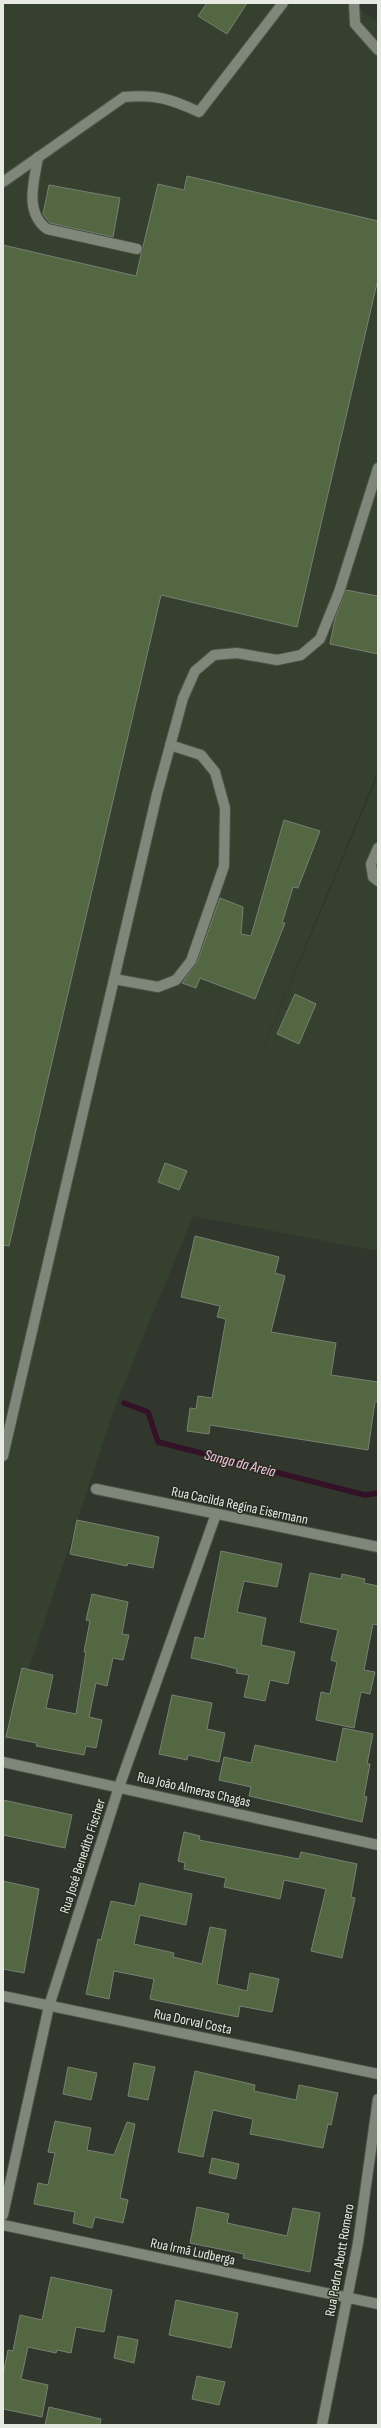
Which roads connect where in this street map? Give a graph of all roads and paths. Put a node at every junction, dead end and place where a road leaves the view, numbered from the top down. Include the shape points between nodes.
1 (283, 3) edge
2 (354, 3) edge
3 (378, 50) edge
4 (38, 157) junction
5 (3, 182) edge
6 (137, 249) dead end
7 (378, 468) edge
8 (170, 745) junction
9 (378, 848) edge
10 (378, 881) edge
11 (114, 979) junction
12 (3, 1456) edge
13 (96, 1489) dead end
14 (216, 1514) junction
15 (378, 1547) edge
16 (3, 1762) edge
17 (119, 1787) junction
18 (378, 1845) edge
19 (3, 1996) edge
20 (49, 2006) junction
21 (378, 2074) edge
22 (378, 2099) edge
23 (3, 2215) edge
24 (3, 2225) edge
25 (347, 2298) junction
26 (378, 2304) edge
27 (322, 2425) edge

1 - 4 street via 199,112 171,99 148,95 124,97
2 - 3 street via 355,24
4 - 5 street
4 - 6 street via 32,209 38,222 47,229
7 - 8 street via 339,592 320,639 301,655 277,660 237,653 214,655 195,671 183,698
8 - 11 street
8 - 11 street via 201,755 215,772 225,808 224,866 191,961 176,980 158,987
9 - 10 street via 371,864 373,877
11 - 12 street
13 - 14 street, Rua Cacilda Regina Eisermann
14 - 15 street, Rua Cacilda Regina Eisermann
14 - 17 street, Rua José Benedito Fischer
16 - 17 street, Rua João Almeras Chagas
17 - 18 street, Rua João Almeras Chagas
17 - 20 street, Rua José Benedito Fischer
19 - 20 street, Rua Dorval Costa
20 - 21 street, Rua Dorval Costa
20 - 23 street, Rua José Benedito Fischer
22 - 25 street, Rua Pedro Abott Romero via 358,2243
24 - 25 street, Rua Irmã Ludberga
25 - 26 street, Rua Irmã Ludberga
25 - 27 street, Rua Pedro Abott Romero

